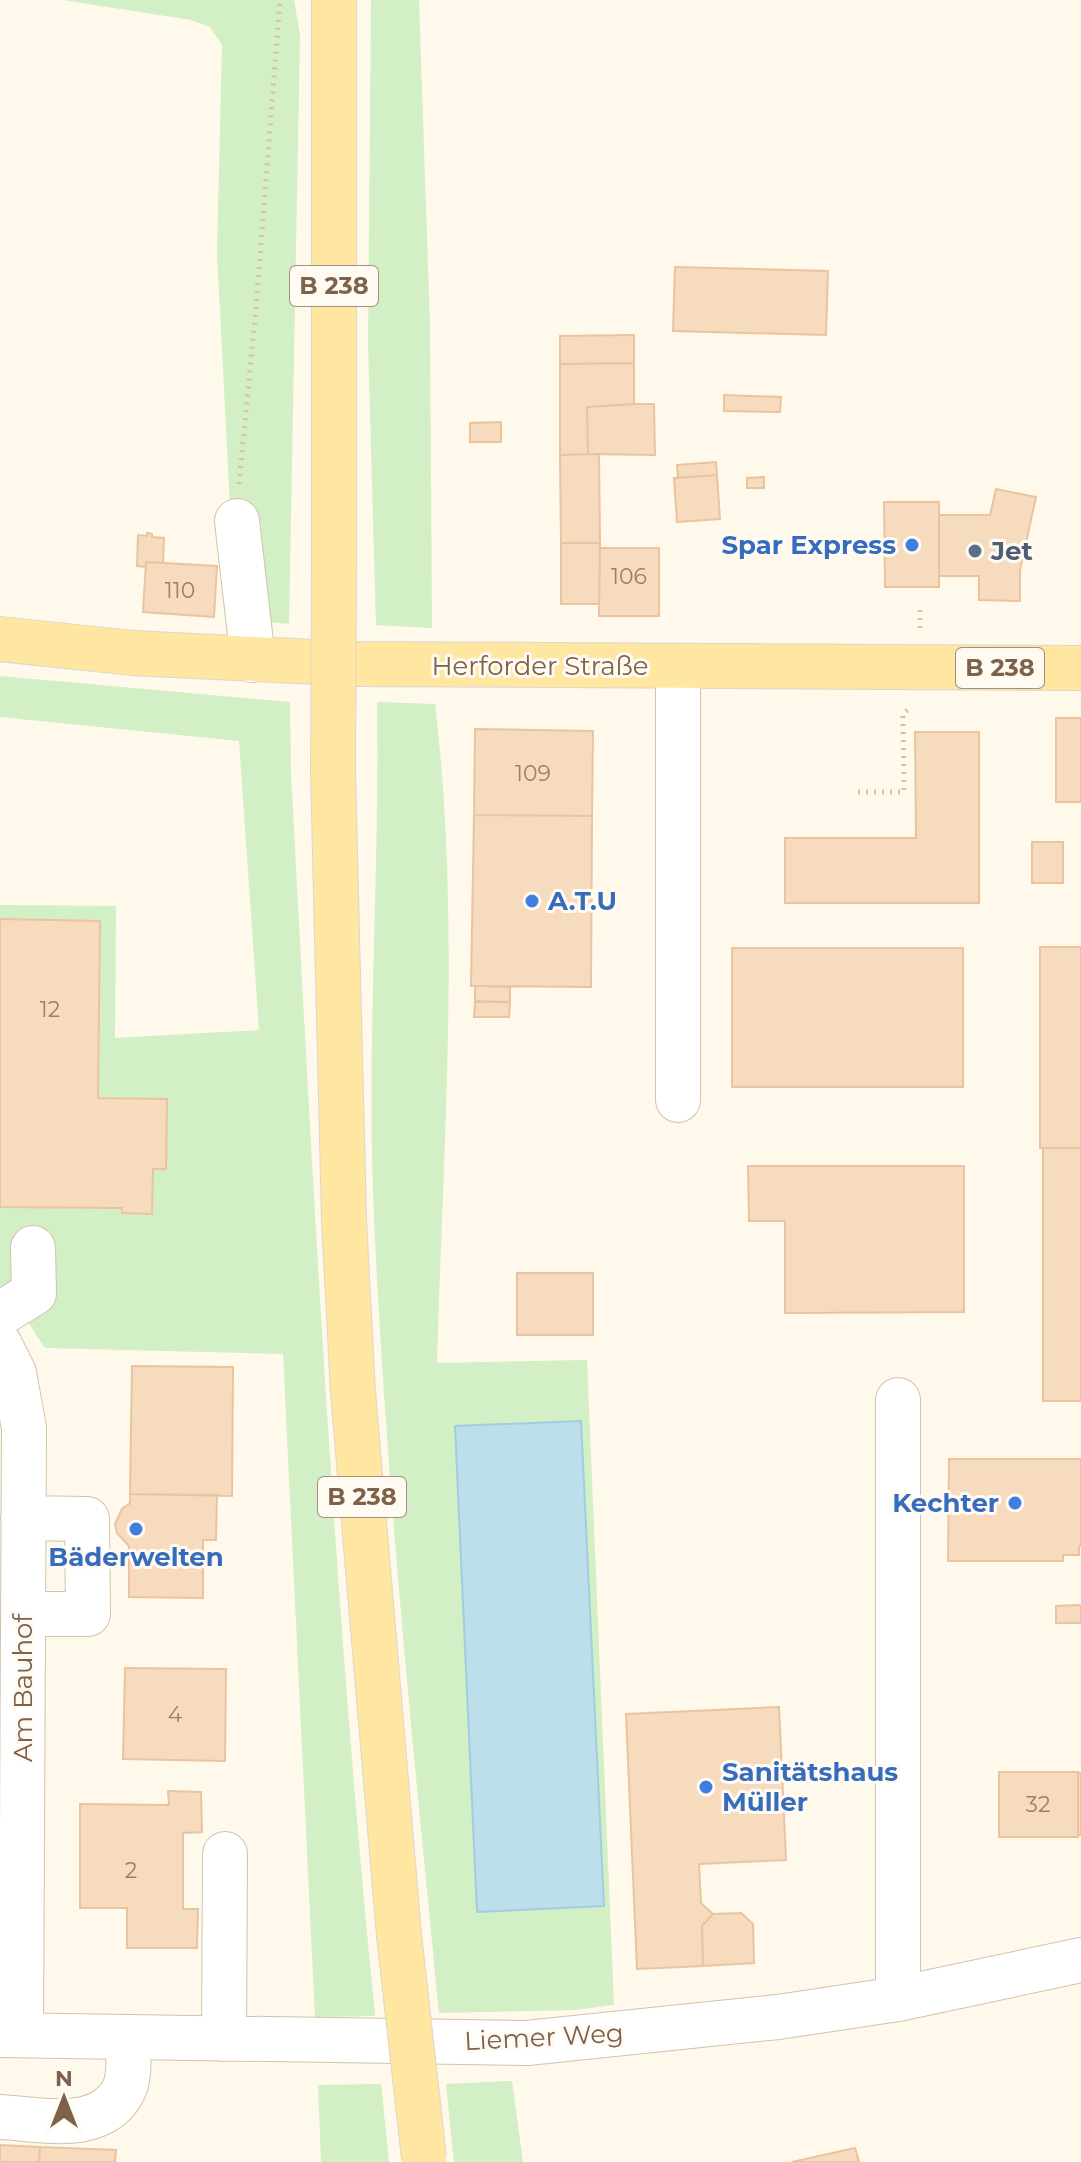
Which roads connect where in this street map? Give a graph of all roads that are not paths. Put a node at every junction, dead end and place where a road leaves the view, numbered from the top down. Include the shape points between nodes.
1 (333, 4) edge
2 (237, 521) road end
3 (0, 639) edge
4 (253, 660) junction
5 (678, 666) junction
6 (1081, 668) edge
7 (678, 1100) dead end
8 (33, 1248) dead end
9 (0, 1314) edge
10 (0, 1345) edge
11 (898, 1400) dead end
12 (23, 1518) junction
13 (23, 1614) junction
14 (11, 1672) edge
15 (225, 1854) dead end
16 (1081, 1960) edge
17 (898, 1999) junction
18 (10, 2035) edge
19 (129, 2037) junction
20 (224, 2039) junction
21 (0, 2117) edge
22 (424, 2160) edge

1 - 22 main road, B 238, bridge via 333,772 344,1220 353,1392 399,1935
2 - 4 street
3 - 4 main road, Herforder Straße / B 238
4 - 5 main road, Herforder Straße / B 238
5 - 6 main road, Herforder Straße / B 238
5 - 7 street
8 - 9 street via 34,1293
10 - 12 street, Am Bauhof via 14,1373 24,1428
11 - 17 street
12 - 13 street, Am Bauhof
12 - 13 street via 87,1519 88,1614
13 - 14 street, Am Bauhof
14 - 18 street, Am Bauhof
15 - 20 street
16 - 17 street, Liemer Weg
17 - 20 street, Liemer Weg via 527,2043
18 - 19 street, Liemer Weg
19 - 20 street, Liemer Weg
19 - 21 street via 126,2085 111,2109 84,2121

